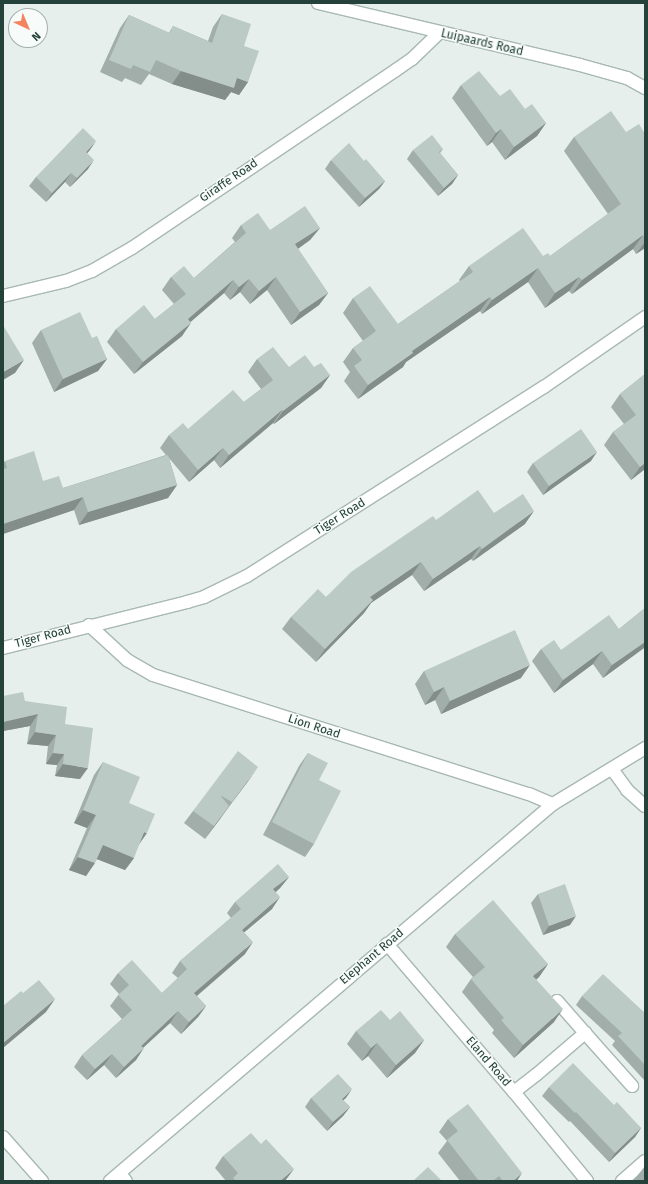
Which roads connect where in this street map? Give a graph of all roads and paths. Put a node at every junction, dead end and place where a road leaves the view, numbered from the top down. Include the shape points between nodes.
1 (318, 3) edge
2 (439, 33) junction
3 (645, 88) edge
4 (3, 296) edge
5 (645, 317) edge
6 (89, 625) junction
7 (3, 648) edge
8 (645, 748) edge
9 (612, 769) junction
10 (553, 804) junction
11 (645, 806) edge
12 (387, 944) junction
13 (557, 1001) edge
14 (585, 1033) junction
15 (632, 1086) dead end
16 (514, 1092) junction
17 (3, 1137) edge
18 (645, 1161) edge
19 (123, 1177) edge
20 (42, 1181) edge
21 (110, 1181) edge
22 (587, 1181) edge
23 (622, 1181) edge

1 - 2 street, Luipaards Road
2 - 3 street, Luipaards Road via 580,65 627,78
2 - 4 street, Giraffe Road via 412,59 132,248 92,271 66,281
5 - 6 street, Tiger Road via 544,387 247,576 204,596
6 - 7 street, Tiger Road
6 - 10 street, Lion Road via 121,655 153,675 529,794
8 - 9 street, Elephant Road
9 - 10 street, Elephant Road
9 - 11 street via 627,790
10 - 12 street, Elephant Road
12 - 16 street, Eland Road
12 - 19 street, Elephant Road
13 - 14 street
14 - 15 street
14 - 16 street
16 - 22 street, Eland Road
17 - 20 street
18 - 23 street
19 - 21 street, Elephant Road

